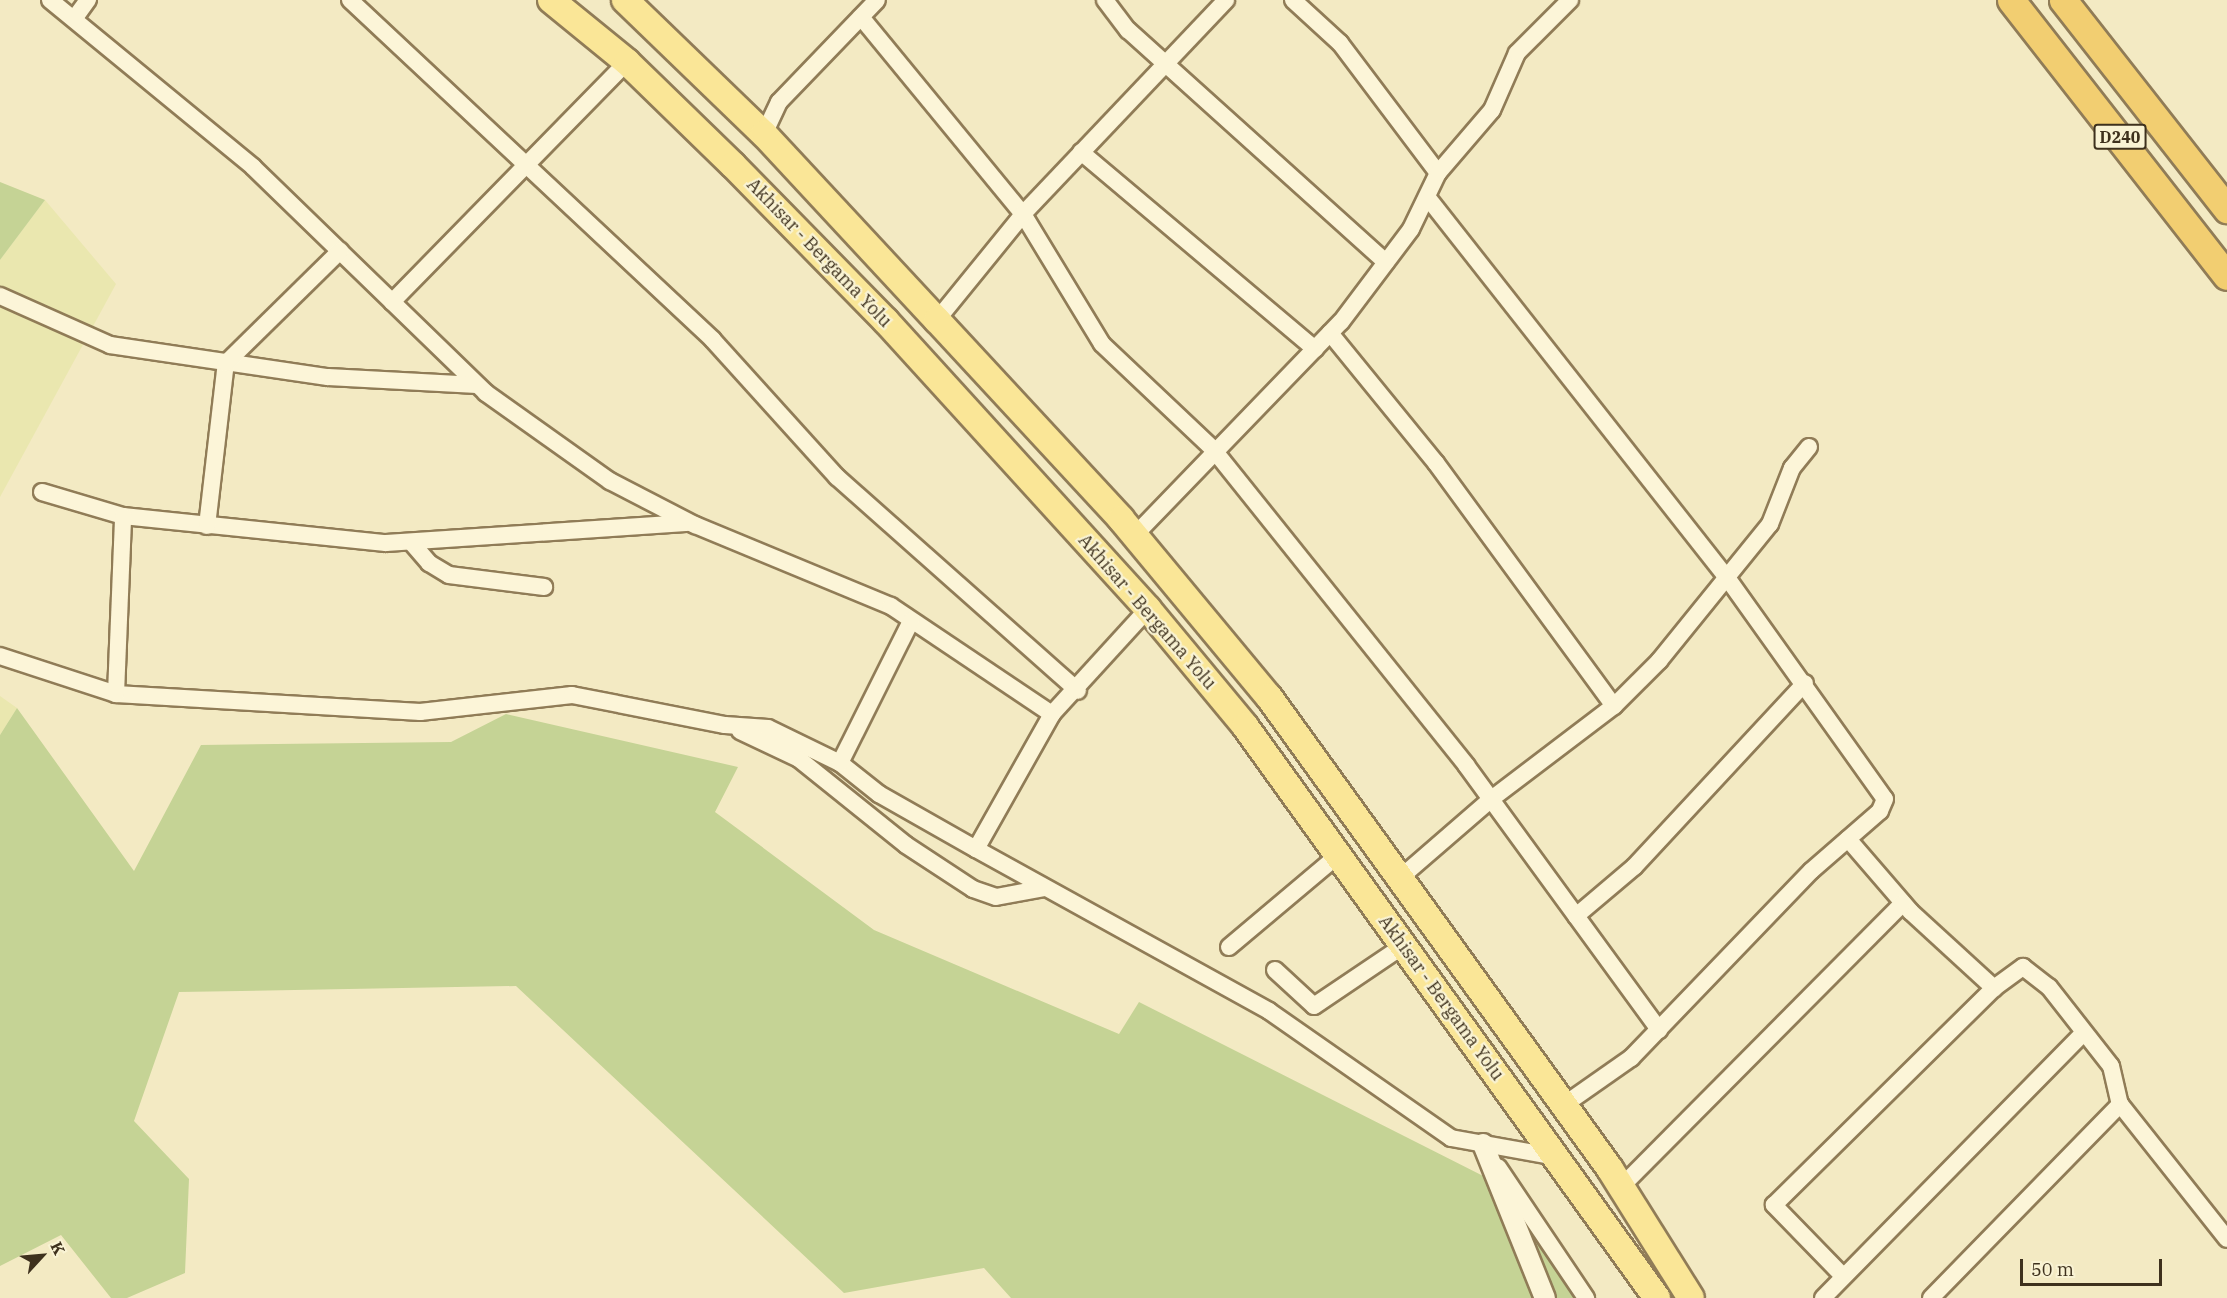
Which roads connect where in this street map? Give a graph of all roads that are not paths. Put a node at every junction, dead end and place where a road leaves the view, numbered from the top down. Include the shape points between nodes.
1 (50, 0) edge
2 (88, 0) edge
3 (350, 0) edge
4 (551, 0) edge
5 (625, 0) edge
6 (877, 0) edge
7 (1105, 0) edge
8 (1226, 0) edge
9 (1293, 0) edge
10 (1570, 0) edge
11 (2011, 0) edge
12 (2063, 0) edge
13 (861, 17) junction
14 (74, 19) junction
15 (627, 62) junction
16 (1165, 64) junction
17 (764, 134) junction
18 (1081, 152) junction
19 (526, 164) junction
20 (1438, 173) junction
21 (1428, 198) junction
22 (2227, 209) edge
23 (1023, 214) junction
24 (340, 251) junction
25 (1386, 262) junction
26 (2227, 276) edge
27 (0, 296) edge
28 (392, 302) junction
29 (937, 320) junction
30 (1330, 333) junction
31 (1315, 349) junction
32 (226, 363) junction
33 (477, 384) junction
34 (1809, 447) dead end
35 (1213, 449) junction
36 (42, 492) dead end
37 (123, 516) junction
38 (690, 522) junction
39 (207, 526) junction
40 (1134, 536) junction
41 (411, 542) junction
42 (1728, 579) junction
43 (544, 587) dead end
44 (1148, 609) junction
45 (911, 621) junction
46 (0, 656) edge
47 (1805, 683) junction
48 (1078, 691) junction
49 (116, 694) junction
50 (1614, 706) junction
51 (1052, 714) junction
52 (725, 725) junction
53 (840, 763) junction
54 (1490, 800) junction
55 (1848, 839) junction
56 (976, 849) junction
57 (1336, 857) junction
58 (1400, 878) junction
59 (1045, 888) junction
60 (1904, 903) junction
61 (1576, 916) junction
62 (1403, 946) junction
63 (1229, 947) dead end
64 (1275, 970) dead end
65 (1994, 988) junction
66 (1659, 1030) junction
67 (2083, 1033) junction
68 (2120, 1104) junction
69 (1564, 1105) junction
70 (1483, 1144) junction
71 (1557, 1157) junction
72 (1621, 1187) junction
73 (2227, 1239) edge
74 (1842, 1275) junction
75 (1545, 1298) edge
76 (1586, 1298) edge
77 (1657, 1298) edge
78 (1691, 1298) edge
79 (1823, 1298) edge
80 (1931, 1298) edge

1 - 14 street
2 - 14 street
3 - 19 street
4 - 15 main road, Akhisar - Bergama Yolu
5 - 17 main road, Akhisar - Bergama Yolu
6 - 13 street
7 - 16 street
8 - 16 street
9 - 20 street via 1340,43
10 - 20 street via 1517,53 1492,110
11 - 26 highway, D240
12 - 22 highway, D240
13 - 17 street via 779,102
13 - 23 street
14 - 24 street via 253,167
15 - 19 street
15 - 44 main road, Akhisar - Bergama Yolu via 886,321
16 - 18 street
16 - 25 street
17 - 29 main road, Akhisar - Bergama Yolu
18 - 23 street
18 - 31 street
19 - 28 street
19 - 48 street via 713,340 837,477
20 - 21 street
21 - 25 street
21 - 42 street
23 - 29 street
23 - 35 street via 1102,344
24 - 28 street
24 - 32 street
25 - 30 street
27 - 32 street via 110,345
28 - 33 street
29 - 40 main road, Akhisar - Bergama Yolu
30 - 31 street
30 - 50 street via 1436,463
31 - 35 street
32 - 33 street via 328,377
32 - 39 street
33 - 38 street via 610,481
34 - 42 street via 1792,468 1770,524
35 - 40 street
35 - 54 street
36 - 37 street
37 - 39 street
37 - 49 street
38 - 41 street
38 - 45 street via 891,606
39 - 41 street
40 - 58 main road, Akhisar - Bergama Yolu via 1269,697
41 - 43 street via 429,563 449,575
42 - 47 street
42 - 50 street
44 - 48 street
44 - 57 main road, Akhisar - Bergama Yolu via 1245,726
45 - 51 street
45 - 53 street
46 - 49 street
47 - 55 street via 1885,799 1880,811
47 - 61 street via 1634,867
48 - 51 street
49 - 52 street via 420,712 572,695
50 - 54 street
51 - 56 street
52 - 53 street via 768,728
52 - 59 street via 799,759 906,845 973,889 996,897
53 - 56 street via 879,794
54 - 58 street
54 - 61 street
55 - 60 street
55 - 66 street
56 - 59 street
57 - 62 main road, Akhisar - Bergama Yolu
57 - 63 street
58 - 69 main road, Akhisar - Bergama Yolu
59 - 70 street via 1269,1011 1451,1138
60 - 65 street
60 - 72 street
61 - 66 street
62 - 64 street via 1314,1006
62 - 71 main road, Akhisar - Bergama Yolu
65 - 67 street via 2023,967 2049,987
65 - 74 street via 1774,1205
66 - 69 street via 1609,1076
67 - 68 street via 2111,1066
67 - 74 street
68 - 73 street
68 - 80 street
69 - 72 main road, Akhisar - Bergama Yolu
70 - 71 street
70 - 75 street
70 - 76 street
71 - 77 main road, Akhisar - Bergama Yolu
72 - 78 main road, Akhisar - Bergama Yolu
74 - 79 street

